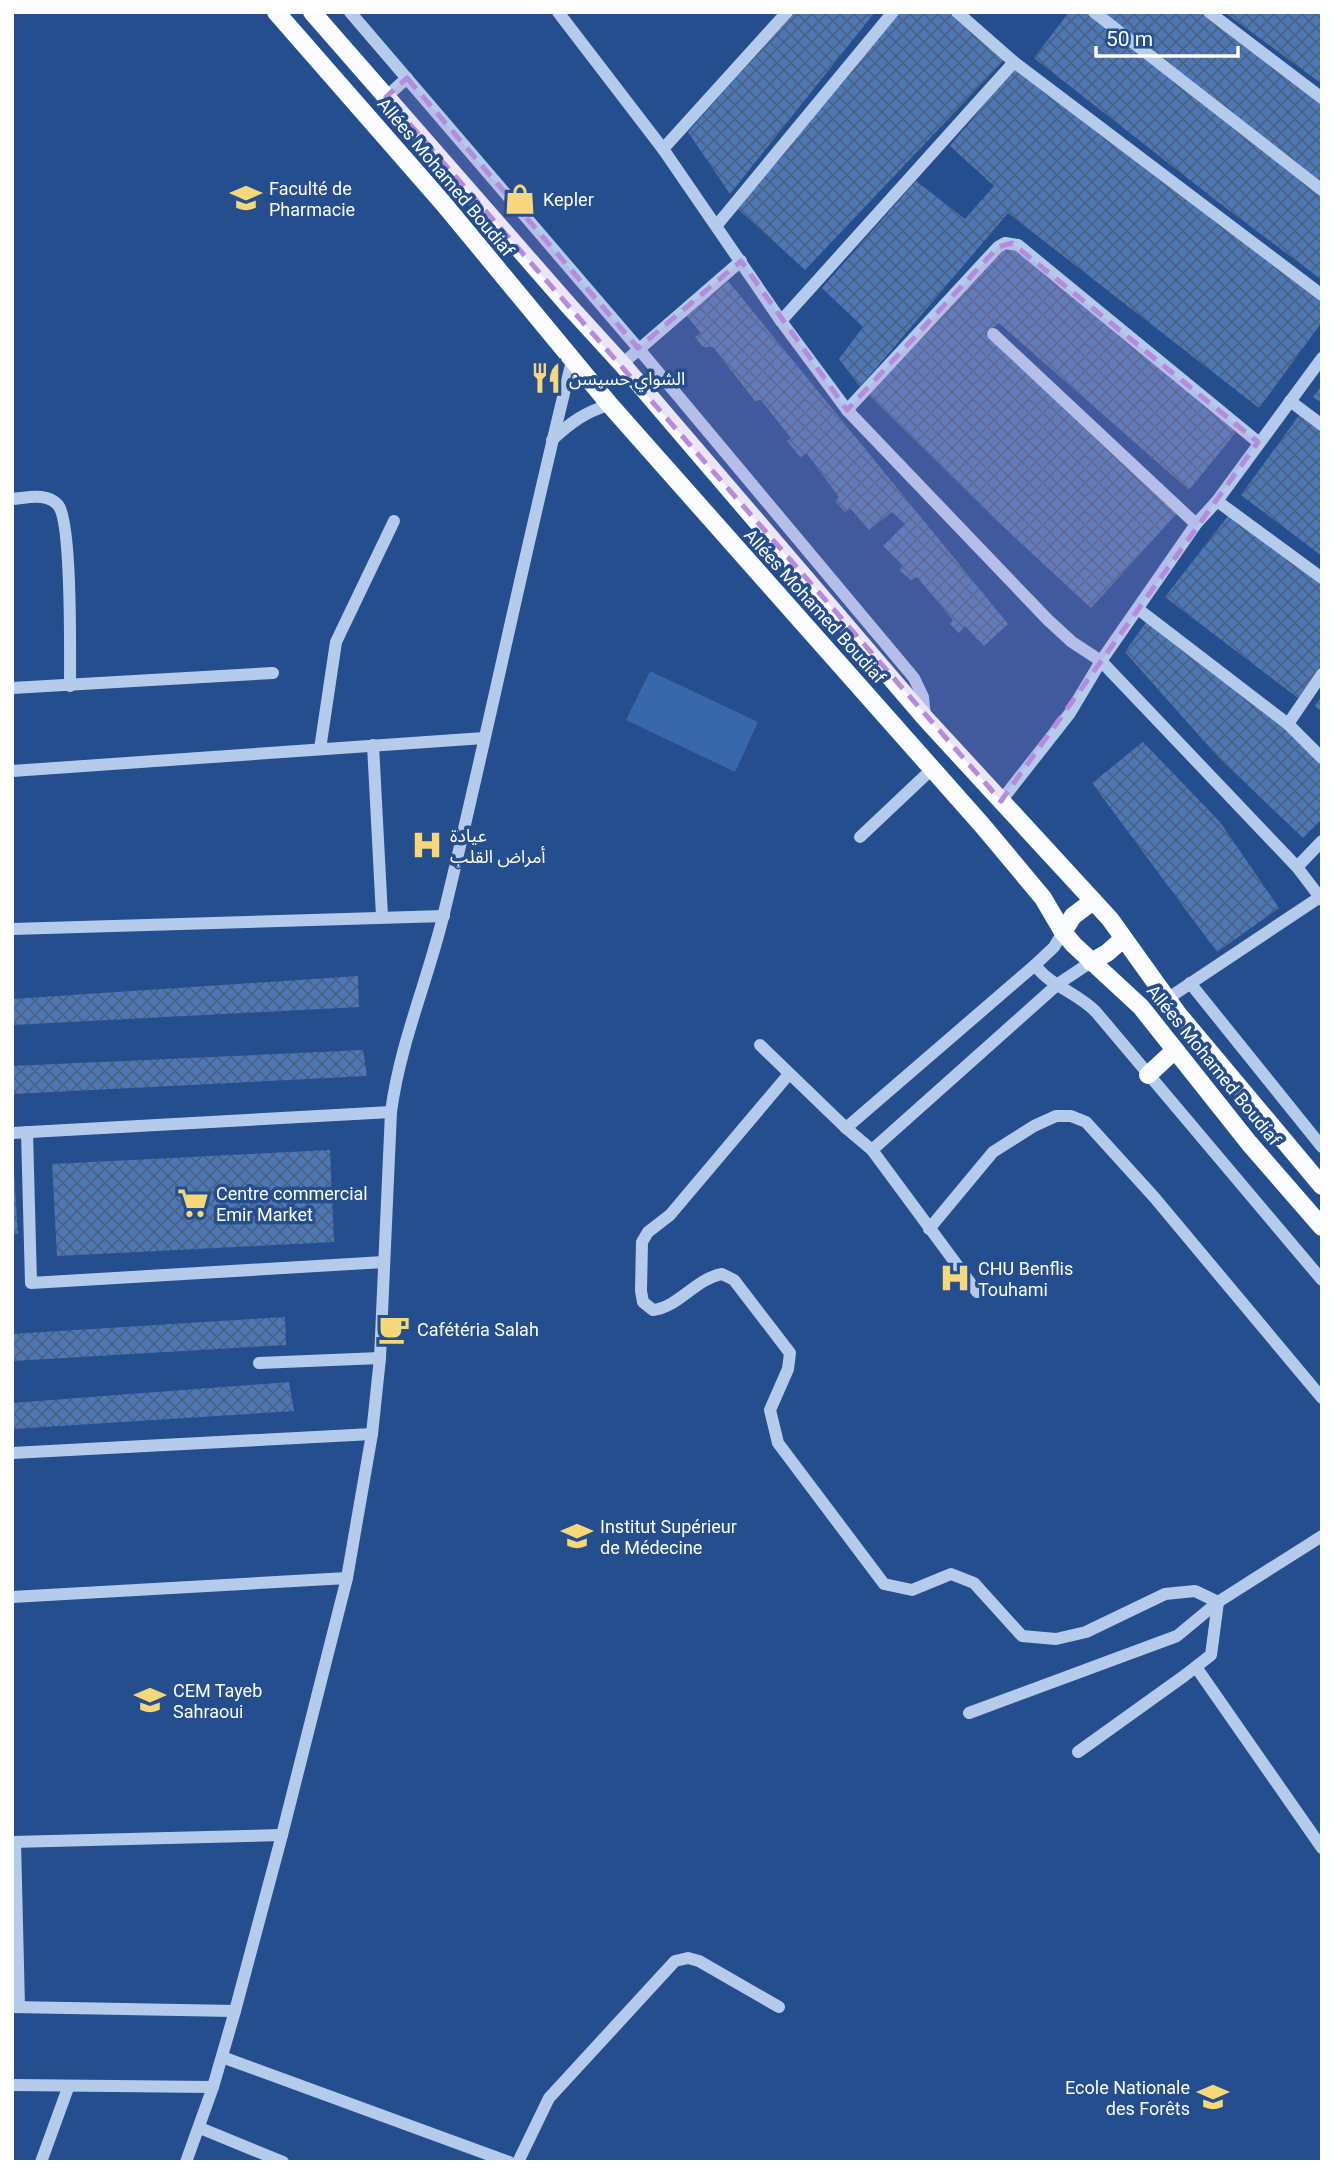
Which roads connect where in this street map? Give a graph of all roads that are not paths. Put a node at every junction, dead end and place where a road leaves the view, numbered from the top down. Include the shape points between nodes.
1 (276, 12) edge
2 (312, 12) edge
3 (350, 12) edge
4 (558, 12) edge
5 (787, 12) edge
6 (893, 12) edge
7 (957, 12) edge
8 (1094, 12) edge
9 (1209, 12) edge
10 (1014, 62) junction
11 (407, 78) junction
12 (386, 97) junction
13 (1322, 98) edge
14 (663, 149) junction
15 (1322, 190) edge
16 (717, 225) junction
17 (741, 261) junction
18 (1322, 295) edge
19 (781, 321) junction
20 (993, 334) dead end
21 (638, 348) junction
22 (1322, 358) edge
23 (572, 361) junction
24 (622, 364) junction
25 (1290, 401) junction
26 (610, 405) junction
27 (847, 410) junction
28 (1322, 425) edge
29 (552, 440) junction
30 (1258, 442) junction
31 (12, 499) edge
32 (1217, 501) junction
33 (394, 521) dead end
34 (1196, 524) junction
35 (1322, 578) edge
36 (1138, 610) junction
37 (1101, 661) junction
38 (273, 673) dead end
39 (1322, 674) edge
40 (70, 686) junction
41 (12, 688) edge
42 (925, 718) junction
43 (1288, 724) junction
44 (484, 738) junction
45 (373, 745) junction
46 (320, 749) junction
47 (1322, 758) edge
48 (932, 769) junction
49 (12, 771) edge
50 (1001, 801) junction
51 (860, 837) dead end
52 (1322, 841) edge
53 (1297, 867) junction
54 (1321, 898) edge
55 (1093, 901) junction
56 (383, 916) junction
57 (444, 916) junction
58 (12, 929) edge
59 (1063, 932) junction
60 (1123, 939) junction
61 (1091, 962) junction
62 (1035, 965) junction
63 (1058, 984) junction
64 (1190, 984) junction
65 (1167, 999) junction
66 (760, 1045) dead end
67 (1175, 1050) junction
68 (789, 1074) junction
69 (1148, 1075) junction
70 (391, 1112) junction
71 (846, 1128) junction
72 (27, 1132) junction
73 (12, 1133) edge
74 (1322, 1147) edge
75 (872, 1150) junction
76 (1322, 1186) edge
77 (1322, 1227) edge
78 (929, 1229) junction
79 (384, 1262) junction
80 (1322, 1280) edge
81 (977, 1292) dead end
82 (380, 1358) junction
83 (259, 1363) dead end
84 (1322, 1398) edge
85 (372, 1434) junction
86 (12, 1453) edge
87 (1322, 1536) edge
88 (347, 1578) junction
89 (12, 1597) edge
90 (1219, 1602) junction
91 (1196, 1667) junction
92 (969, 1713) dead end
93 (1077, 1752) dead end
94 (282, 1835) junction
95 (13, 1842) edge
96 (1322, 1848) edge
97 (16, 2007) edge
98 (779, 2007) dead end
99 (235, 2011) junction
100 (222, 2057) junction
101 (12, 2085) edge
102 (213, 2087) junction
103 (68, 2088) junction
104 (200, 2128) junction
105 (41, 2162) edge
106 (186, 2162) edge
107 (283, 2162) edge
108 (509, 2162) edge
109 (518, 2162) edge

1 - 23 main road, Allées Mohamed Boudiaf
2 - 12 main road, Allées Mohamed Boudiaf
3 - 11 street
4 - 14 street
5 - 14 street
6 - 16 street
7 - 10 street
8 - 15 street
9 - 13 street
10 - 18 street
10 - 19 street
11 - 12 street
11 - 21 street
12 - 24 main road, Allées Mohamed Boudiaf
14 - 16 street
16 - 17 street
17 - 19 street
17 - 21 street
19 - 27 street
20 - 34 street
21 - 24 street
21 - 42 street via 914,678 923,697
22 - 25 street
23 - 26 main road, Allées Mohamed Boudiaf
23 - 29 street
24 - 42 main road, Allées Mohamed Boudiaf
25 - 28 street
25 - 30 street
26 - 29 street via 586,413
26 - 48 main road, Allées Mohamed Boudiaf
27 - 30 street via 999,247 1012,243
27 - 37 street via 1048,620
29 - 44 street
30 - 32 street
31 - 40 street via 52,499 63,512
32 - 34 street
32 - 35 street
33 - 46 street via 336,642
34 - 36 street
36 - 37 street
36 - 43 street
37 - 50 street via 1063,723
37 - 53 street
38 - 40 street
39 - 43 street
40 - 41 street
42 - 50 main road, Allées Mohamed Boudiaf
43 - 47 street
44 - 45 street
44 - 57 street
45 - 46 street
45 - 56 street
46 - 49 street
48 - 51 street
48 - 59 main road, Allées Mohamed Boudiaf via 1043,898
50 - 55 main road, Allées Mohamed Boudiaf
52 - 53 street
53 - 54 street
54 - 64 street
55 - 59 main road via 1073,916
55 - 60 main road, Allées Mohamed Boudiaf
56 - 57 street
56 - 58 street
57 - 70 street via 403,1048
59 - 61 main road, Allées Mohamed Boudiaf
59 - 62 street
60 - 61 main road
60 - 65 main road, Allées Mohamed Boudiaf
61 - 63 street
61 - 67 main road, Allées Mohamed Boudiaf via 1131,995
62 - 63 street
62 - 71 street
63 - 69 street via 1096,1012
63 - 75 street
64 - 65 street
64 - 74 street
65 - 76 main road, Allées Mohamed Boudiaf
66 - 68 street
67 - 69 main road
67 - 77 main road, Allées Mohamed Boudiaf
68 - 71 street
68 - 90 street via 670,1215 648,1231 642,1241 643,1302 653,1310 663,1309 708,1276 722,1273 734,1280 790,1353 770,1410 778,1443 884,1584 912,1590 951,1574 974,1583 1022,1636 1056,1639 1086,1632 1165,1594 1195,1591
69 - 80 street
70 - 72 street
70 - 79 street
71 - 75 street
72 - 73 street
72 - 79 street via 31,1283
75 - 78 street
78 - 81 street
78 - 84 street via 993,1152 1056,1116 1086,1122
79 - 82 street
82 - 83 street
82 - 85 street
85 - 86 street
85 - 88 street
87 - 90 street
88 - 89 street
88 - 94 street
90 - 91 street via 1211,1655
90 - 92 street via 1177,1636
91 - 93 street
91 - 96 street
94 - 95 street
94 - 99 street
95 - 97 street
97 - 99 street
98 - 109 street via 699,1961 675,1961 549,2098
99 - 100 street
100 - 102 street
100 - 108 street
101 - 103 street
102 - 103 street
102 - 104 street
103 - 105 street
104 - 106 street
104 - 107 street

